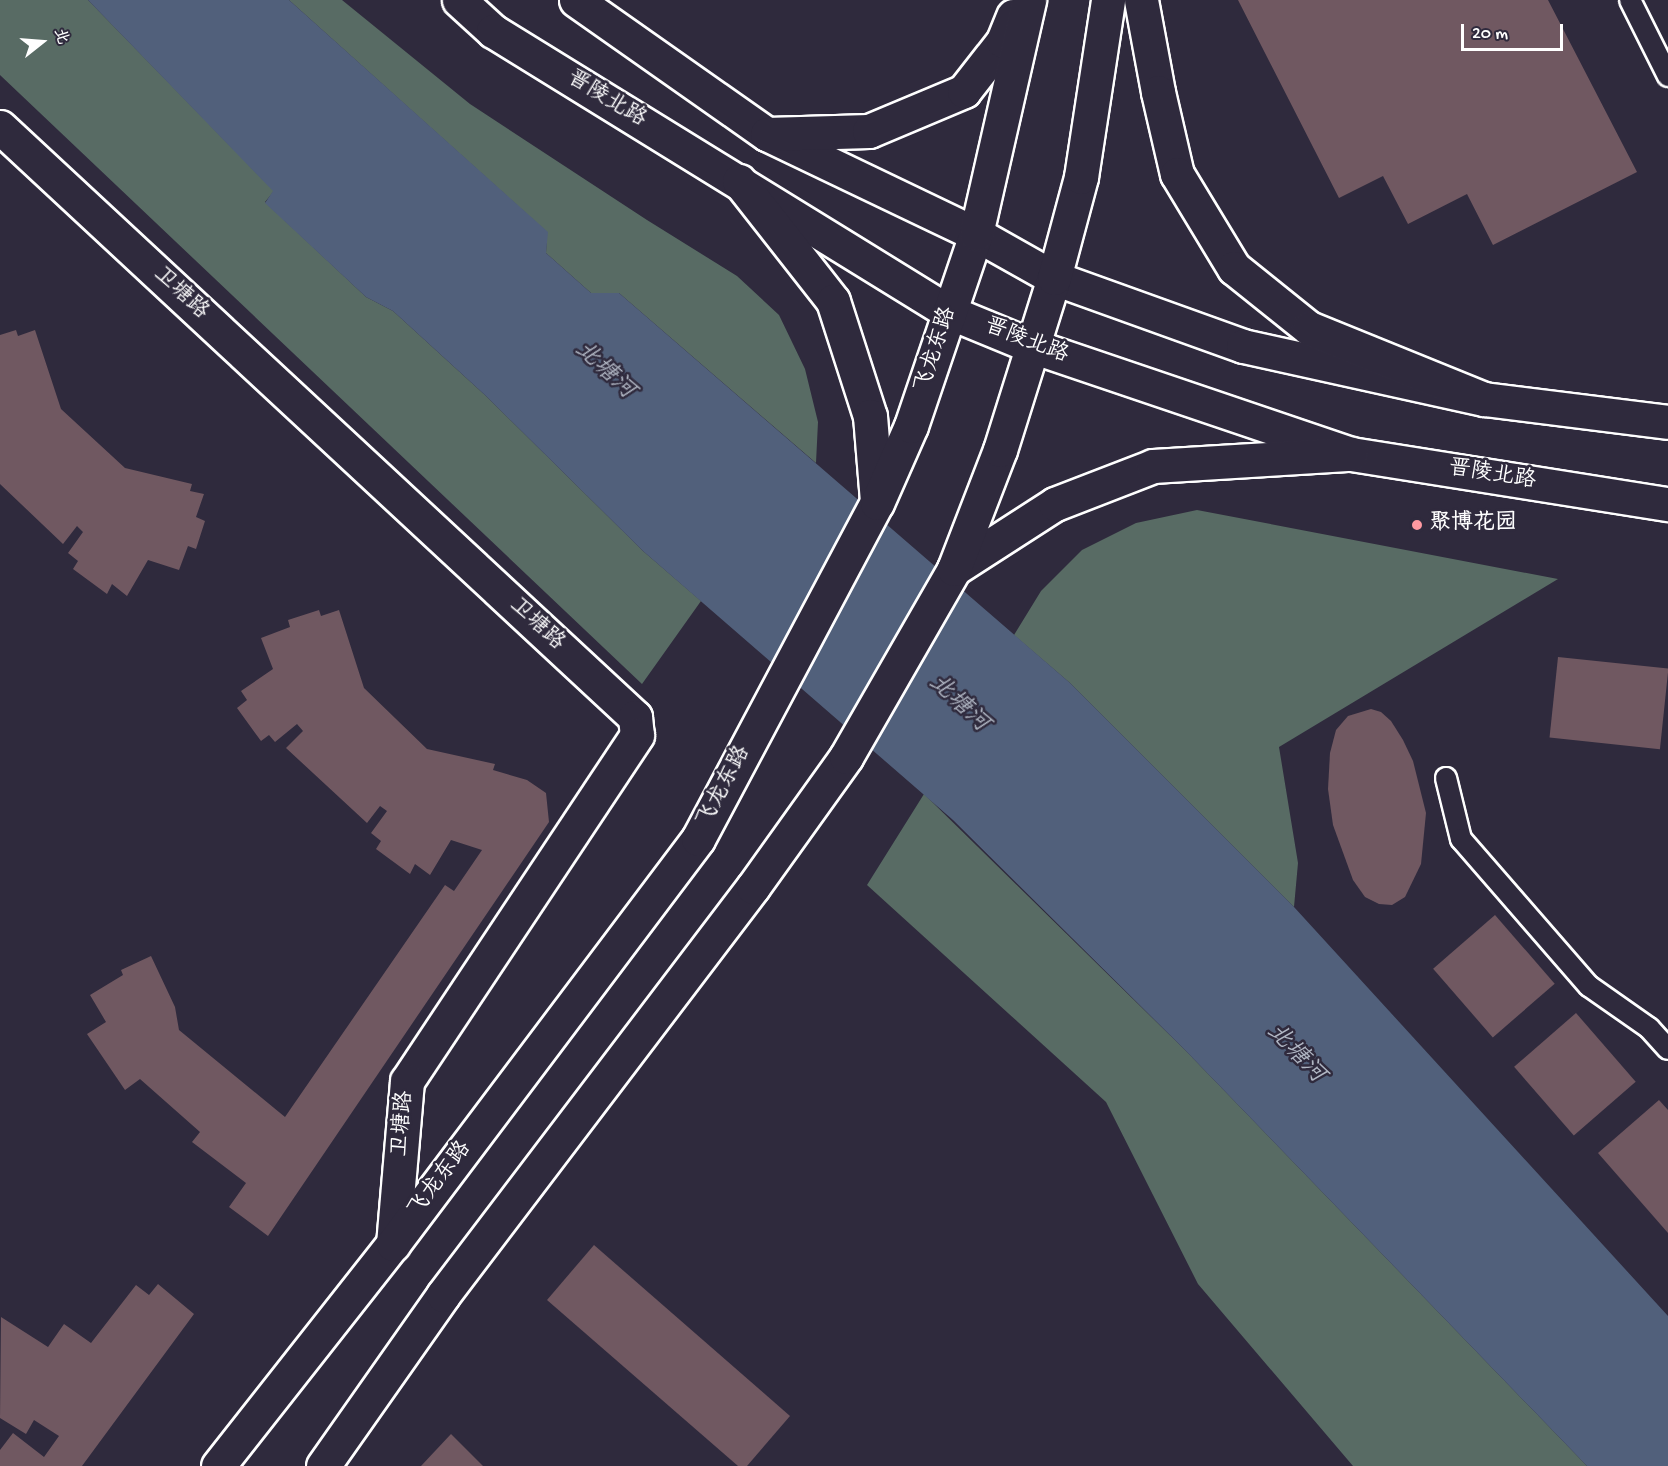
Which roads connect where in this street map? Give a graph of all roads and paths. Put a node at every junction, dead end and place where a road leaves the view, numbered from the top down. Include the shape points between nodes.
1 (459, 0) edge
2 (576, 0) edge
3 (1018, 0) edge
4 (1029, 0) edge
5 (1108, 0) edge
6 (1141, 0) edge
7 (1630, 0) edge
8 (1668, 76) edge
9 (0, 127) edge
10 (767, 134) junction
11 (739, 181) junction
12 (976, 234) junction
13 (1054, 278) junction
14 (949, 312) junction
15 (1032, 346) junction
16 (1484, 399) junction
17 (1668, 422) edge
18 (1351, 454) junction
19 (877, 503) junction
20 (1668, 504) edge
21 (954, 569) junction
22 (1446, 778) dead end
23 (1668, 1049) edge
24 (393, 1244) junction
25 (218, 1466) edge
26 (323, 1466) edge

1 - 11 main road, 晋陵北路 via 493,31
2 - 10 main road
3 - 10 main road via 1004,41 964,91 869,131
4 - 12 main road, 飞龙东路
5 - 13 main road via 1081,177
6 - 16 main road via 1177,174 1234,268 1309,328
7 - 8 lane
9 - 24 main road, 卫塘路 via 635,717 637,735 408,1082
10 - 12 main road
11 - 14 main road, 晋陵北路
11 - 19 main road via 833,301 870,416
12 - 13 main road
12 - 14 main road, 飞龙东路
13 - 15 main road
13 - 16 main road via 1243,346
14 - 15 main road, 晋陵北路
14 - 19 main road, 飞龙东路 via 911,426
15 - 18 main road, 晋陵北路
15 - 21 main road via 1000,450
16 - 17 main road
18 - 20 main road, 晋陵北路
18 - 21 main road via 1153,465 1055,504
19 - 24 main road, 飞龙东路 via 698,839
21 - 26 main road via 846,757 753,887 442,1295
22 - 23 lane via 1461,839 1589,986 1649,1028
24 - 25 main road, 飞龙东路

